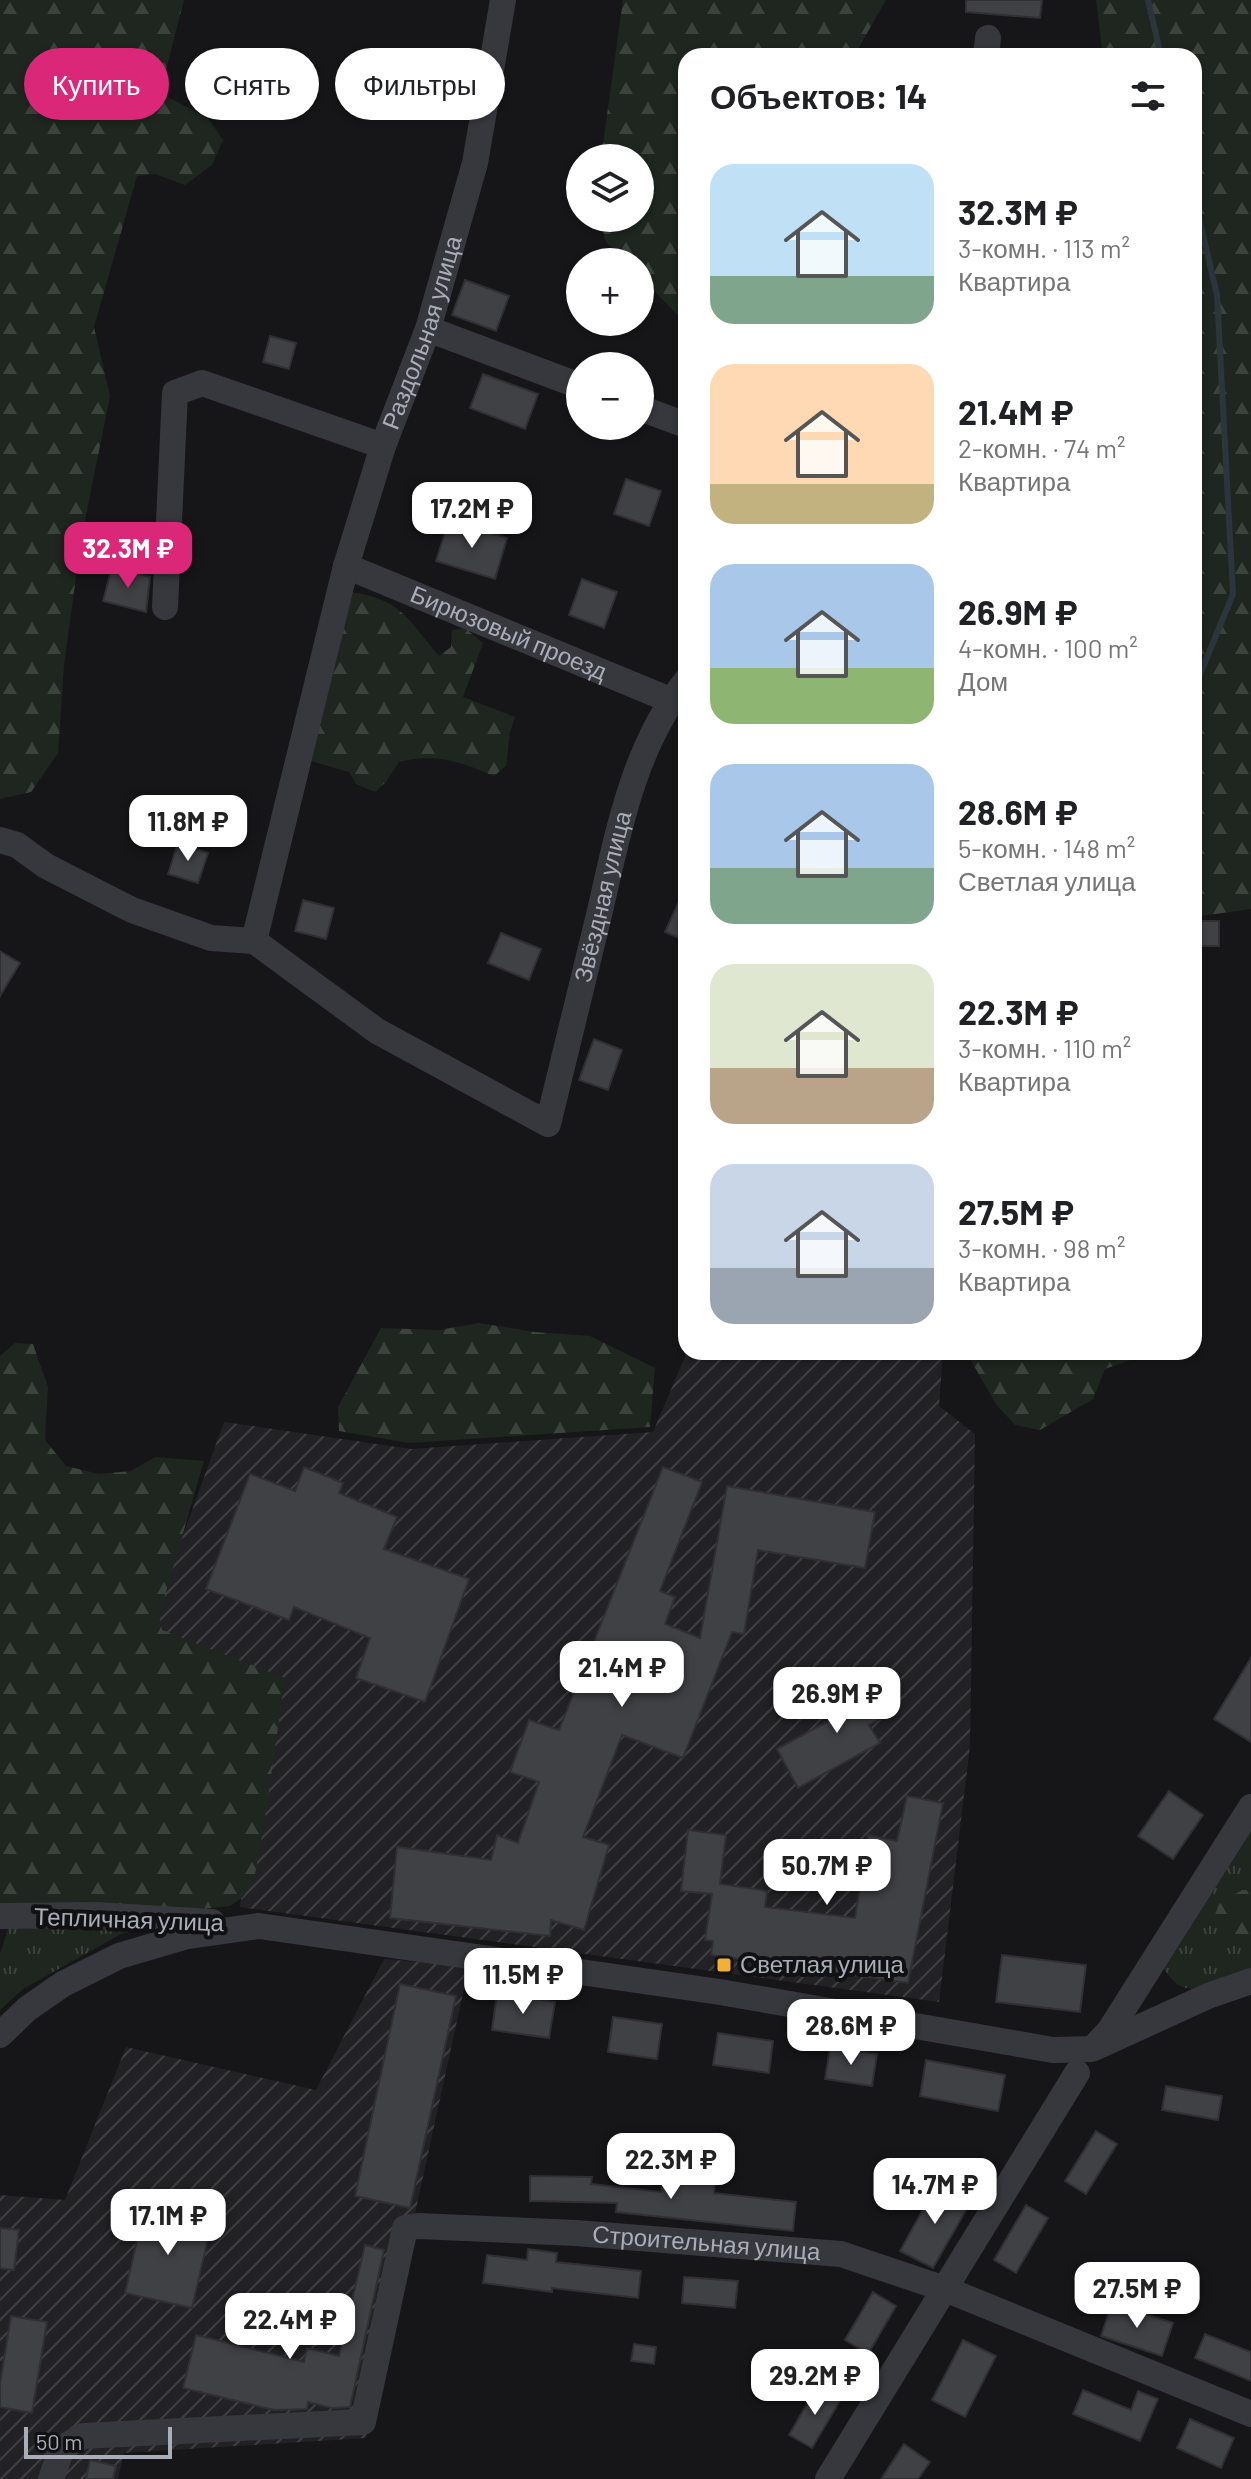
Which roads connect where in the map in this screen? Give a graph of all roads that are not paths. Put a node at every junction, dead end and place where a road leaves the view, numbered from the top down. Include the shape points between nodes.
1 (503, 0) edge
2 (428, 329) junction
3 (566, 381) edge
4 (654, 413) edge
5 (678, 422) edge
6 (383, 446) junction
7 (346, 566) junction
8 (165, 607) dead end
9 (678, 690) edge
10 (0, 840) edge
11 (254, 941) junction
12 (1251, 1807) edge
13 (0, 1916) edge
14 (259, 1926) junction
15 (1251, 1981) edge
16 (0, 2035) edge
17 (1092, 2049) junction
18 (1077, 2073) dead end
19 (945, 2289) junction
20 (1251, 2414) edge
21 (51, 2479) edge
22 (828, 2479) edge

1 - 2 street, Раздольная улица via 475,163
2 - 3 street
2 - 6 street, Раздольная улица
4 - 5 street
6 - 7 street, Раздольная улица
6 - 8 street via 202,383 175,393
7 - 9 street, Бирюзовый проезд
7 - 11 street, Раздольная улица
9 - 11 street, Звёздная улица via 643,751 623,815 548,1124 377,1031
10 - 11 street via 132,910 211,938
12 - 17 street via 1110,2030
13 - 14 street, Тепличная улица via 96,1915
14 - 16 street via 187,1936 119,1956 63,1984
14 - 17 street via 720,1992 1053,2050
15 - 17 street
18 - 19 street
19 - 20 street, Строительная улица
19 - 21 street, Строительная улица via 841,2254 576,2233 405,2228 363,2422 83,2436 62,2448
19 - 22 street

